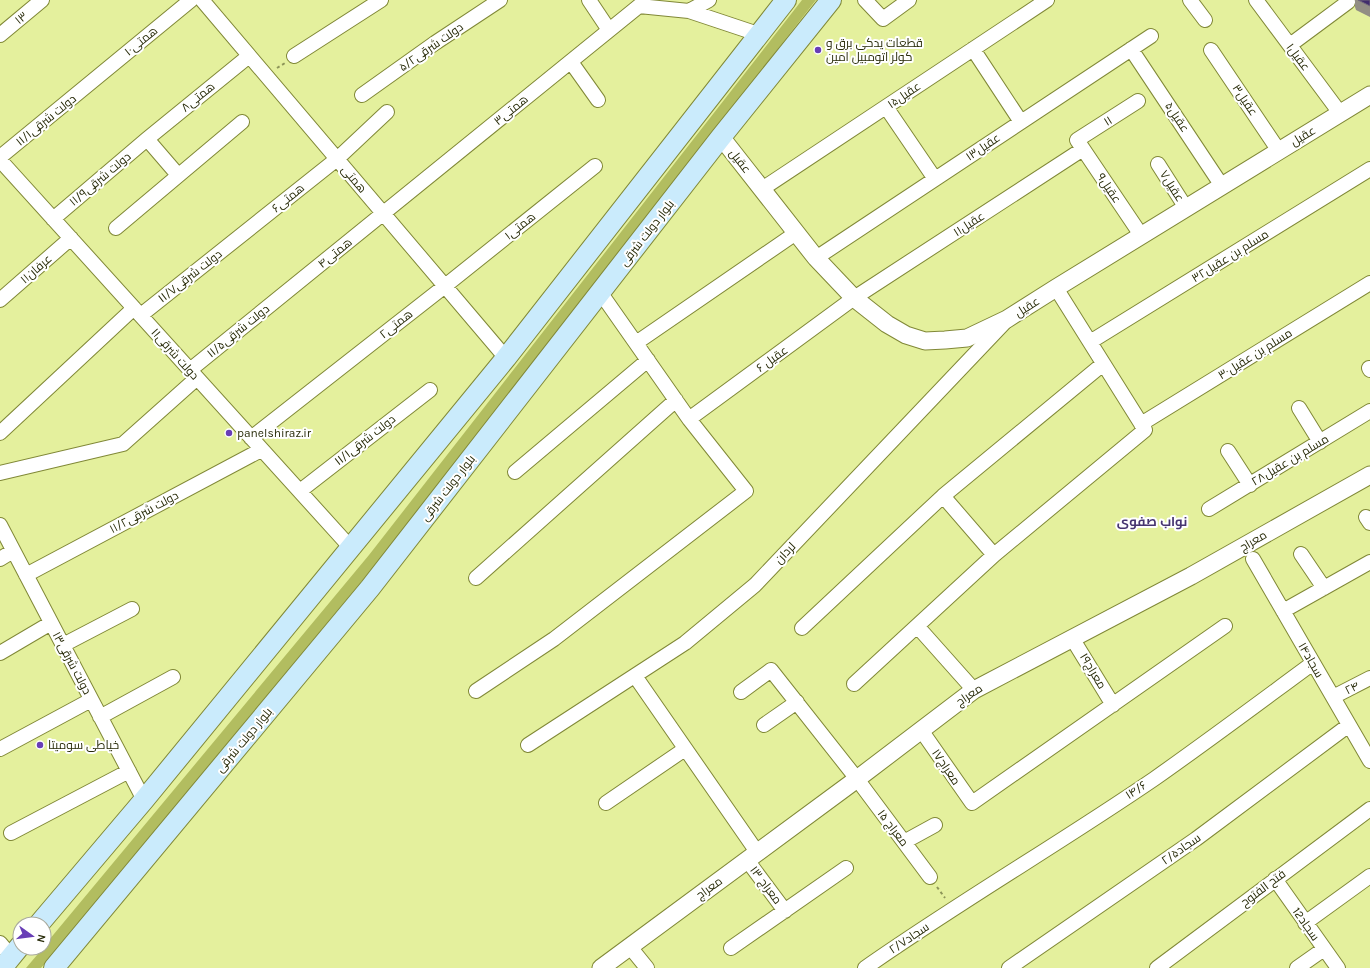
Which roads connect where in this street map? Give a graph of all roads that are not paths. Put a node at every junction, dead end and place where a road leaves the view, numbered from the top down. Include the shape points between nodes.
1 (42, 0) edge
2 (191, 0) edge
3 (381, 0) edge
4 (500, 0) edge
5 (589, 0) edge
6 (709, 0) edge
7 (786, 0) edge
8 (831, 0) edge
9 (865, 0) edge
10 (909, 0) edge
11 (1047, 0) edge
12 (1190, 0) edge
13 (1256, 0) edge
14 (207, 2) edge
15 (1348, 2) dead end
16 (689, 11) junction
17 (1205, 20) dead end
18 (609, 30) junction
19 (758, 34) junction
20 (0, 35) edge
21 (1151, 36) dead end
22 (1290, 45) junction
23 (973, 49) junction
24 (1131, 49) junction
25 (1211, 50) dead end
26 (249, 56) junction
27 (294, 56) road end
28 (571, 62) junction
29 (91, 82) joint
30 (362, 95) dead end
31 (1370, 95) edge
32 (598, 100) dead end
33 (1138, 101) dead end
34 (886, 107) junction
35 (387, 112) dead end
36 (1340, 113) junction
37 (242, 122) dead end
38 (1021, 122) junction
39 (721, 136) junction
40 (147, 139) junction
41 (1080, 144) junction
42 (1279, 151) junction
43 (337, 159) junction
44 (1, 162) edge
45 (1158, 164) dead end
46 (595, 166) dead end
47 (1370, 169) edge
48 (178, 175) junction
49 (935, 179) junction
50 (1222, 186) junction
51 (762, 189) junction
52 (1186, 208) junction
53 (384, 214) junction
54 (53, 218) junction
55 (116, 228) dead end
56 (796, 233) junction
57 (1141, 236) junction
58 (239, 237) joint
59 (71, 238) junction
60 (816, 258) junction
61 (1370, 283) edge
62 (445, 286) junction
63 (1056, 288) junction
64 (287, 292) joint
65 (600, 292) junction
66 (854, 298) junction
67 (0, 300) edge
68 (137, 312) junction
69 (1008, 320) junction
70 (1090, 342) junction
71 (636, 343) junction
72 (506, 358) junction
73 (648, 360) junction
74 (1103, 364) junction
75 (194, 374) junction
76 (430, 390) dead end
77 (676, 400) junction
78 (1298, 408) dead end
79 (1370, 411) edge
80 (690, 419) junction
81 (1141, 424) junction
82 (0, 433) edge
83 (251, 438) junction
84 (1320, 442) junction
85 (261, 450) junction
86 (1228, 451) dead end
87 (515, 472) dead end
88 (0, 473) edge
89 (1370, 474) edge
90 (1250, 485) junction
91 (300, 491) junction
92 (943, 496) junction
93 (1209, 509) dead end
94 (0, 525) edge
95 (351, 548) junction
96 (14, 551) junction
97 (1301, 554) dead end
98 (994, 555) junction
99 (0, 559) edge
100 (1253, 559) dead end
101 (1370, 562) edge
102 (26, 575) junction
103 (476, 578) dead end
104 (1324, 588) junction
105 (132, 609) dead end
106 (1283, 611) junction
107 (51, 623) junction
108 (916, 626) junction
109 (1225, 626) dead end
110 (802, 628) dead end
111 (1072, 638) junction
112 (63, 645) junction
113 (0, 653) edge
114 (1313, 663) junction
115 (635, 676) junction
116 (173, 677) dead end
117 (1370, 678) edge
118 (854, 684) dead end
119 (974, 690) junction
120 (476, 691) dead end
121 (741, 692) dead end
122 (1333, 697) junction
123 (91, 700) junction
124 (797, 702) junction
125 (1113, 704) junction
126 (100, 717) junction
127 (764, 725) dead end
128 (1349, 725) junction
129 (921, 730) junction
130 (1365, 742) edge
131 (528, 745) dead end
132 (0, 749) edge
133 (685, 749) junction
134 (1370, 761) edge
135 (128, 771) junction
136 (857, 779) junction
137 (144, 800) junction
138 (606, 803) dead end
139 (1370, 809) edge
140 (935, 825) dead end
141 (11, 833) dead end
142 (904, 842) junction
143 (752, 856) junction
144 (846, 868) dead end
145 (1370, 876) edge
146 (930, 877) road end
147 (1275, 879) junction
148 (953, 909) joint
149 (785, 911) junction
150 (46, 916) edge
151 (1305, 922) junction
152 (630, 947) junction
153 (731, 948) dead end
154 (1324, 949) junction
155 (54, 968) edge
156 (601, 968) edge
157 (647, 968) edge
158 (865, 968) edge
159 (1008, 968) edge
160 (1157, 968) edge
161 (1297, 968) edge
162 (1338, 968) edge

1 - 20 street, ۱۳
2 - 29 street, ۱۰همتی
3 - 27 street
4 - 30 street, ۵/۲دولت شرقی
5 - 18 street
6 - 16 street
7 - 19 main road
8 - 39 main road, بلوار دولت شرقی
9 - 10 street via 883,19
11 - 23 street, عقیل۱۵
12 - 17 street
13 - 22 street, عقیل۱
14 - 26 street, همتی
15 - 22 street
16 - 18 street, ۳همتی via 639,6
16 - 19 street
18 - 28 street, ۳همتی
19 - 72 main road via 606,233
21 - 24 street, عقیل۱۳
22 - 36 street, عقیل۱
23 - 34 street, عقیل۱۵
23 - 38 street
24 - 38 street, عقیل۱۳
24 - 50 street, عقیل۵
25 - 42 street, عقیل۳
26 - 40 street, همتی۸
26 - 43 street, همتی
28 - 32 street
28 - 53 street, ۳همتی
29 - 44 street, ۱۱/۱دولت شرقی
31 - 36 street, عقیل
33 - 41 street, ۱۱
34 - 49 street
34 - 51 street, عقیل۱۵
35 - 43 street, ۶همتی
36 - 42 street, عقیل
37 - 48 street
38 - 49 street, عقیل۱۳
39 - 51 street, عقیل
39 - 65 main road, بلوار دولت شرقی
40 - 48 street
40 - 54 street, ۱۱/۹دولت شرقی
41 - 57 street, عقیل۹
41 - 66 street, عقیل۱۱
42 - 50 street, عقیل
43 - 53 street, همتی
43 - 58 street, ۶همتی
44 - 54 street, ۱۱دولت شرقی
45 - 52 street, عقیل۷
46 - 62 street, ۱همتی
47 - 70 street, مسلم بن عقیل۳۲
48 - 55 street
49 - 60 street, عقیل۱۳
50 - 52 street, عقیل
51 - 56 street, عقیل
52 - 57 street, عقیل
53 - 62 street, همتی
53 - 64 street, ۴همتی
54 - 59 street, ۱۱دولت شرقی
56 - 60 street, عقیل
56 - 71 street
57 - 63 street, عقیل
58 - 68 street, ۱۱/۷دولت شرقی
59 - 67 street, ۱۱عرفان
59 - 68 street, ۱۱دولت شرقی
60 - 66 street, عقیل
61 - 81 street, مسلم بن عقیل۳۰
62 - 72 street, همتی
62 - 83 street, ۲همتی
63 - 69 street, عقیل
63 - 70 street
64 - 75 street, ۱۱/۵دولت شرقی
65 - 71 street
65 - 155 main road, بلوار دولت شرقی via 370,588
66 - 69 street, عقیل via 887,324 906,335 925,341 967,338
66 - 80 street, عقیل ۶
68 - 75 street, ۱۱دولت شرقی
68 - 82 street, ۱۱/۷دولت شرقی
69 - 115 street, لردان via 755,585 685,643
70 - 74 street
71 - 73 street
72 - 95 main road
73 - 77 street
73 - 87 street
74 - 81 street
74 - 92 street
75 - 83 street, ۱۱دولت شرقی
75 - 88 street, ۱۱/۵دولت شرقی via 123,444
76 - 91 street, ۱۱/۱دولت شرقی
77 - 80 street
77 - 103 street
78 - 84 street
79 - 84 street, مسلم بن عقیل۲۸
80 - 120 street via 746,491 554,639
81 - 98 street via 1145,430
83 - 85 street, ۱۱دولت شرقی
84 - 90 street, مسلم بن عقیل۲۸
85 - 91 street, ۱۱دولت شرقی
85 - 102 street, ۱۱/۲دولت شرقی
86 - 90 street
89 - 111 street, معراج via 1191,576
90 - 93 street, مسلم بن عقیل۲۸
91 - 95 street, ۱۱دولت شرقی
92 - 98 street
92 - 110 street
94 - 96 street, ۱۳دولت شرقی
95 - 137 main road
96 - 99 street
96 - 102 street, ۱۳دولت شرقی
97 - 104 street
98 - 108 street
100 - 106 street, ۱۴سجاد
101 - 104 street
102 - 107 street, ۱۳دولت شرقی
104 - 106 street
105 - 112 street
106 - 114 street, ۱۴سجاد
107 - 112 street, ۱۳دولت شرقی
107 - 113 street
108 - 118 street
108 - 119 street
109 - 125 street
111 - 119 street, معراج
111 - 125 street, معراج۱۹
112 - 123 street, ۱۳دولت شرقی
114 - 122 street, ۱۴سجاد
114 - 148 street, ۱۴/۶ via 1154,779
115 - 131 street, لردان
115 - 133 street, معراج ۱۳
116 - 126 street
117 - 122 street, ۲۴
119 - 129 street, معراج
121 - 124 street, معراج ۱۵ via 771,670
122 - 128 street, ۱۴سجاد
123 - 126 street, ۱۳دولت شرقی
123 - 132 street
124 - 127 street
124 - 136 street, معراج ۱۵
125 - 129 street, معراج۱۷ via 972,804
126 - 135 street, ۱۳دولت شرقی
128 - 130 street, ۱۴سجاد
128 - 159 street, ۲/۵سجاد via 1196,840
129 - 136 street, معراج
130 - 134 street, ۱۴سجاد
133 - 138 street
133 - 143 street, معراج ۱۳
135 - 137 street, ۱۳دولت شرقی
135 - 141 street
136 - 142 street, معراج ۱۵
136 - 143 street, معراج
137 - 150 main road
139 - 147 street, فتح الفتوح
140 - 142 street
142 - 146 street, معراج ۱۵
143 - 149 street, معراج ۱۳
143 - 152 street, معراج
144 - 149 street
145 - 151 street
147 - 151 street, 12سجاد
147 - 160 street, فتح الفتوح
148 - 158 street, سجاد۲/۷
149 - 153 street
151 - 154 street, 12سجاد
152 - 156 street, معراج
152 - 157 street
154 - 161 street
154 - 162 street, 12سجاد

